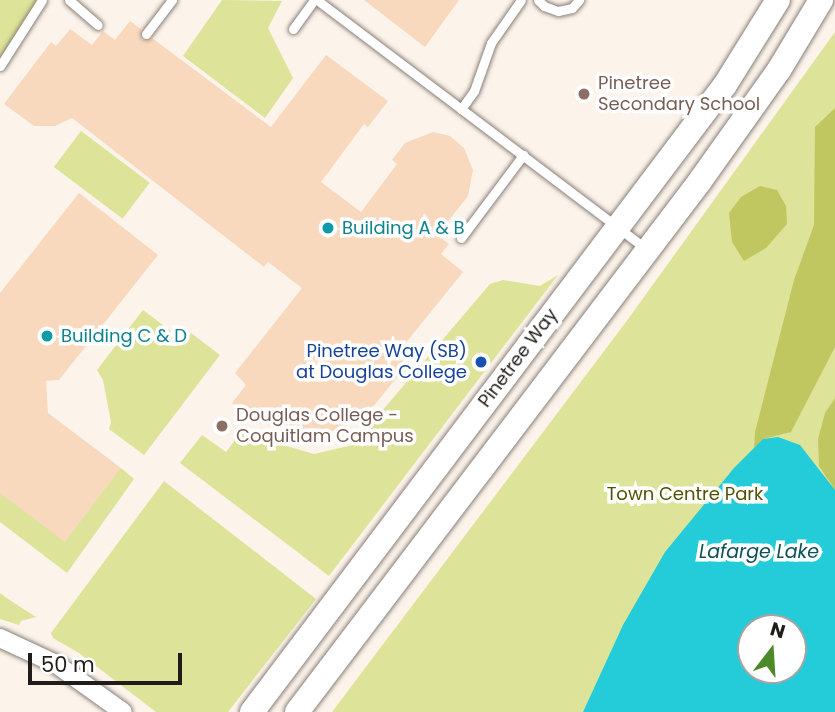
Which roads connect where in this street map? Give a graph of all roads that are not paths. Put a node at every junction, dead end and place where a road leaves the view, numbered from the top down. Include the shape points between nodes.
1 (42, 0) edge
2 (69, 0) edge
3 (172, 0) edge
4 (315, 0) edge
5 (521, 0) edge
6 (538, 0) edge
7 (579, 0) edge
8 (778, 0) edge
9 (821, 0) edge
10 (98, 25) dead end
11 (293, 29) dead end
12 (146, 34) dead end
13 (0, 66) edge
14 (461, 109) junction
15 (523, 155) junction
16 (618, 227) junction
17 (461, 238) dead end
18 (647, 249) junction
19 (0, 638) edge
20 (123, 712) edge
21 (252, 712) edge
22 (297, 712) edge

1 - 13 lane
2 - 10 lane
3 - 12 lane
4 - 11 lane
4 - 14 lane
5 - 14 lane via 491,43 474,90
6 - 7 lane via 558,11 572,8
8 - 16 main road, Pinetree Way via 736,68
9 - 18 main road via 762,96
14 - 15 lane
15 - 16 lane
15 - 17 lane
16 - 18 lane
16 - 21 main road, Pinetree Way
18 - 22 main road
19 - 20 street via 56,664

